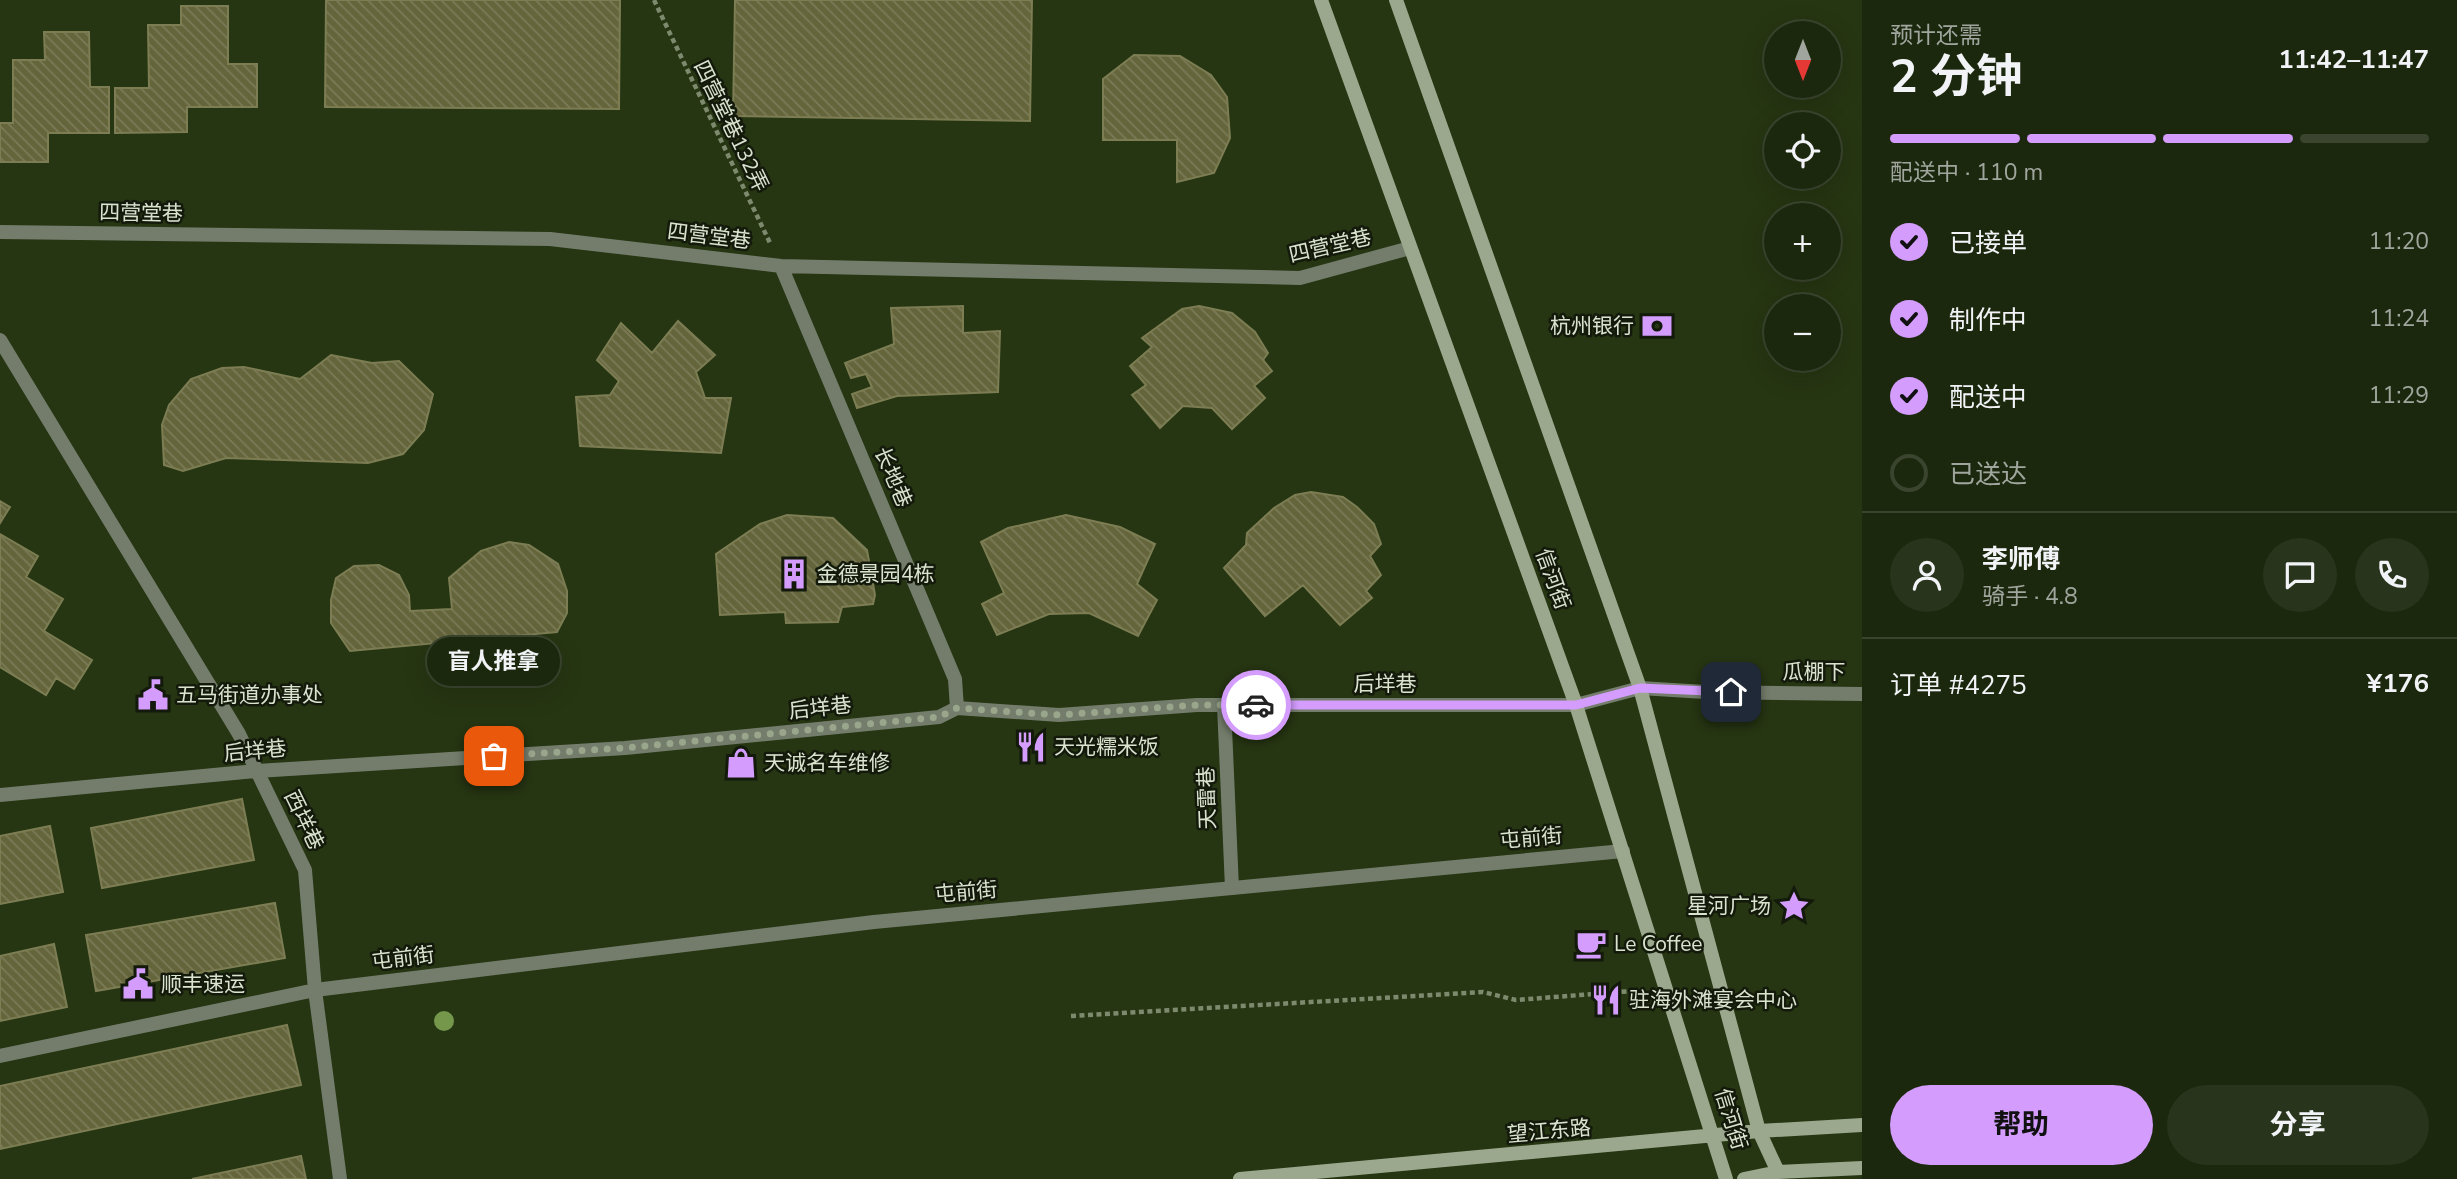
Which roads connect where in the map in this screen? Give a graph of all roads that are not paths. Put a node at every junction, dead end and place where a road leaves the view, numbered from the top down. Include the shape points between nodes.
1 (1321, 0) edge
2 (1396, 0) edge
3 (0, 232) edge
4 (1410, 248) junction
5 (781, 266) junction
6 (0, 340) edge
7 (1640, 688) junction
8 (1862, 694) edge
9 (1224, 705) junction
10 (1576, 705) junction
11 (957, 708) junction
12 (257, 771) junction
13 (0, 795) edge
14 (1623, 851) junction
15 (1232, 888) junction
16 (315, 990) junction
17 (0, 1056) edge
18 (1862, 1125) edge
19 (1759, 1131) junction
20 (1715, 1137) junction
21 (1862, 1168) edge
22 (1778, 1172) junction
23 (340, 1179) edge
24 (1240, 1179) edge
25 (1726, 1179) edge
26 (1744, 1179) edge

1 - 4 main road, 信河街
2 - 7 main road, 信河街
3 - 5 street, 四营堂巷 via 550,239
4 - 5 street, 四营堂巷 via 1300,278
4 - 10 main road, 信河街
5 - 11 street, 长地巷 via 955,679
6 - 12 street, 西垟巷
7 - 8 street, 瓜棚下
7 - 10 street, 后垟巷
7 - 19 main road, 信河街
9 - 10 street, 后垟巷
9 - 11 street, 后垟巷 via 1059,715
9 - 15 street, 天雷巷
10 - 14 main road, 信河街
11 - 12 street, 后垟巷 via 939,717 625,748
12 - 13 street, 后垟巷
12 - 16 street, 西垟巷 via 305,870
14 - 15 street, 屯前街
14 - 20 main road, 信河街
15 - 16 street, 屯前街 via 874,922
16 - 17 street, 屯前街
16 - 23 street, 西垟巷
18 - 19 main road, 望江东路
19 - 20 main road, 望江东路
19 - 22 main road, 信河街
20 - 24 main road, 望江东路
20 - 25 main road, 信河街
21 - 22 main road
22 - 26 main road

